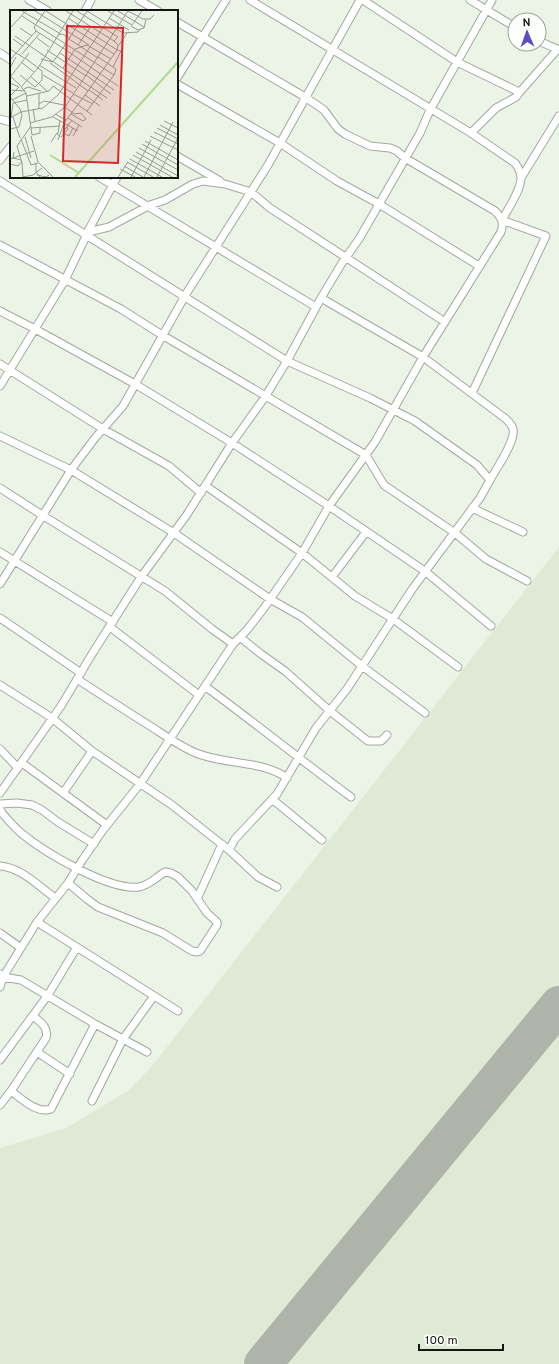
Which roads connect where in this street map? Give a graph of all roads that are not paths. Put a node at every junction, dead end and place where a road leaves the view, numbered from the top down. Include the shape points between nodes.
1 (29, 0) edge
2 (91, 0) edge
3 (139, 0) edge
4 (226, 0) edge
5 (250, 0) edge
6 (360, 0) edge
7 (363, 0) edge
8 (470, 0) edge
9 (492, 0) edge
10 (46, 10) edge
11 (86, 10) edge
12 (156, 10) edge
13 (486, 10) junction
14 (507, 22) edge
15 (178, 23) edge
16 (203, 38) junction
17 (547, 45) edge
18 (331, 49) junction
19 (558, 50) edge
20 (0, 53) edge
21 (10, 59) edge
22 (457, 62) junction
23 (178, 76) edge
24 (178, 85) edge
25 (518, 94) junction
26 (305, 97) junction
27 (430, 110) junction
28 (559, 116) edge
29 (0, 119) edge
30 (10, 122) edge
31 (471, 133) junction
32 (280, 143) junction
33 (10, 147) edge
34 (178, 157) edge
35 (405, 158) junction
36 (0, 160) edge
37 (101, 178) edge
38 (116, 178) edge
39 (521, 178) junction
40 (0, 181) edge
41 (226, 184) junction
42 (112, 185) junction
43 (251, 192) junction
44 (379, 204) junction
45 (148, 206) junction
46 (502, 220) junction
47 (86, 234) junction
48 (0, 246) edge
49 (216, 247) junction
50 (346, 258) junction
51 (479, 266) junction
52 (65, 280) junction
53 (185, 296) junction
54 (321, 298) junction
55 (316, 306) junction
56 (0, 311) edge
57 (445, 322) junction
58 (34, 329) junction
59 (162, 335) junction
60 (424, 357) junction
61 (287, 361) junction
62 (0, 364) edge
63 (10, 371) junction
64 (135, 384) junction
65 (0, 386) edge
66 (472, 393) junction
67 (265, 397) junction
68 (393, 409) junction
69 (104, 429) junction
70 (0, 436) edge
71 (232, 443) junction
72 (366, 455) junction
73 (71, 470) junction
74 (490, 480) junction
75 (206, 486) junction
76 (0, 488) edge
77 (201, 493) junction
78 (329, 506) junction
79 (472, 508) junction
80 (42, 515) junction
81 (366, 532) junction
82 (523, 532) dead end
83 (174, 533) junction
84 (455, 533) junction
85 (0, 552) edge
86 (302, 553) junction
87 (14, 560) junction
88 (426, 572) junction
89 (141, 577) junction
90 (332, 577) junction
91 (527, 581) dead end
92 (0, 584) edge
93 (270, 599) junction
94 (0, 618) edge
95 (393, 620) junction
96 (112, 624) junction
97 (491, 626) dead end
98 (240, 637) junction
99 (233, 644) junction
100 (362, 666) junction
101 (458, 667) dead end
102 (79, 676) junction
103 (0, 685) edge
104 (206, 687) junction
105 (199, 695) junction
106 (330, 710) junction
107 (425, 713) dead end
108 (52, 718) junction
109 (387, 735) dead end
110 (171, 739) junction
111 (0, 749) edge
112 (92, 751) junction
113 (298, 758) junction
114 (20, 765) junction
115 (287, 778) junction
116 (140, 784) junction
117 (0, 793) edge
118 (63, 793) junction
119 (351, 797) dead end
120 (272, 799) junction
121 (0, 804) edge
122 (1, 812) edge
123 (107, 825) junction
124 (322, 840) dead end
125 (94, 844) junction
126 (222, 844) junction
127 (228, 850) junction
128 (0, 866) edge
129 (77, 868) junction
130 (68, 883) junction
131 (277, 887) dead end
132 (55, 898) junction
133 (197, 899) junction
134 (37, 922) junction
135 (0, 933) edge
136 (77, 947) junction
137 (21, 948) junction
138 (2, 976) edge
139 (0, 988) edge
140 (48, 995) junction
141 (154, 996) junction
142 (178, 1011) dead end
143 (32, 1016) junction
144 (96, 1024) junction
145 (123, 1039) junction
146 (37, 1052) junction
147 (147, 1052) dead end
148 (0, 1060) edge
149 (70, 1074) junction
150 (11, 1091) junction
151 (92, 1102) dead end
152 (0, 1104) edge

1 - 10 street
2 - 11 street
3 - 12 street
4 - 16 street
5 - 18 street
6 - 18 street
7 - 22 street
8 - 13 street
9 - 13 street
13 - 14 street
13 - 22 street
15 - 16 street
16 - 23 street
16 - 26 street
17 - 19 street
18 - 26 street
18 - 27 street
19 - 25 street
20 - 21 street
22 - 25 street via 517,91
22 - 27 street
24 - 32 street
25 - 31 street via 496,108
26 - 32 street
26 - 35 street via 324,110 338,129 346,134 370,146 390,148
27 - 31 street
27 - 35 street
28 - 39 street
29 - 30 street
31 - 39 street via 515,163
32 - 43 street
32 - 44 street
33 - 36 street
34 - 41 street
35 - 44 street
35 - 46 street via 494,211
37 - 42 street
38 - 42 street
39 - 46 street via 520,187
40 - 47 street
41 - 43 street
41 - 45 street via 203,181
42 - 45 street
42 - 47 street
43 - 49 street
43 - 50 street via 270,208
44 - 50 street
44 - 51 street
45 - 47 street via 109,226 91,230
45 - 49 street
46 - 51 street via 501,232
46 - 66 street via 546,236
47 - 52 street
47 - 53 street
48 - 52 street
49 - 53 street
49 - 55 street
50 - 54 street
50 - 57 street
51 - 57 street
52 - 58 street
52 - 59 street via 121,309
53 - 59 street
53 - 61 street
54 - 55 street
54 - 60 street
55 - 61 street
56 - 58 street
57 - 60 street
58 - 63 street
58 - 64 street
59 - 64 street
59 - 67 street
60 - 66 street
60 - 68 street
61 - 67 street
61 - 68 street
62 - 63 street
63 - 65 street
63 - 69 street
64 - 69 street via 123,406
64 - 71 street
66 - 74 street via 506,419 513,428 508,448
67 - 71 street
67 - 72 street
68 - 72 street
68 - 74 street via 461,453
69 - 73 street
69 - 77 street via 169,466
70 - 73 street
71 - 75 street
71 - 78 street
72 - 78 street
72 - 84 street via 384,485
73 - 80 street
73 - 83 street
74 - 79 street
75 - 77 street
75 - 86 street
76 - 80 street
77 - 83 street
78 - 81 street
78 - 86 street
79 - 82 street
79 - 84 street
80 - 87 street
80 - 89 street
81 - 88 street
81 - 90 street
83 - 89 street
83 - 93 street
84 - 88 street
84 - 91 street via 486,559
85 - 87 street
86 - 90 street
86 - 93 street
87 - 92 street
87 - 96 street
88 - 95 street
88 - 97 street
89 - 96 street
89 - 99 street via 165,591
90 - 95 street via 355,596
93 - 98 street
93 - 100 street via 302,617
94 - 102 street
95 - 100 street
95 - 101 street
96 - 102 street
96 - 105 street
98 - 99 street
98 - 106 street
99 - 104 street
100 - 106 street
100 - 107 street
102 - 108 street
102 - 110 street
103 - 108 street
104 - 105 street
104 - 113 street
105 - 110 street
106 - 109 street via 368,741 381,741
106 - 113 street
108 - 112 street
108 - 114 street
110 - 115 street via 212,759 264,768
110 - 116 street
111 - 114 street
112 - 116 street
112 - 118 street
113 - 115 street
113 - 119 street
114 - 117 street
114 - 118 street
115 - 120 street
116 - 123 street
116 - 126 street
118 - 123 street
120 - 124 street
120 - 127 street
121 - 125 street via 32,805
122 - 129 street via 25,836
123 - 125 street
125 - 129 street
126 - 127 street
126 - 133 street
127 - 131 street via 258,877
128 - 132 street via 19,871
129 - 130 street
129 - 133 street via 96,878 127,887 139,887 151,883 165,872 171,873 178,877
130 - 132 street
130 - 133 street via 98,906 163,934 196,952 200,951 217,925 206,914
132 - 134 street
134 - 136 street
134 - 137 street
135 - 137 street
136 - 140 street
136 - 141 street
137 - 138 street
138 - 139 street
138 - 140 street via 21,980
140 - 143 street
140 - 144 street
141 - 142 street
141 - 145 street
143 - 146 street via 46,1028 47,1033
143 - 148 street
144 - 145 street
144 - 149 street
145 - 147 street
145 - 151 street
146 - 149 street
146 - 150 street
149 - 150 street via 55,1103 46,1111 38,1110
150 - 152 street

